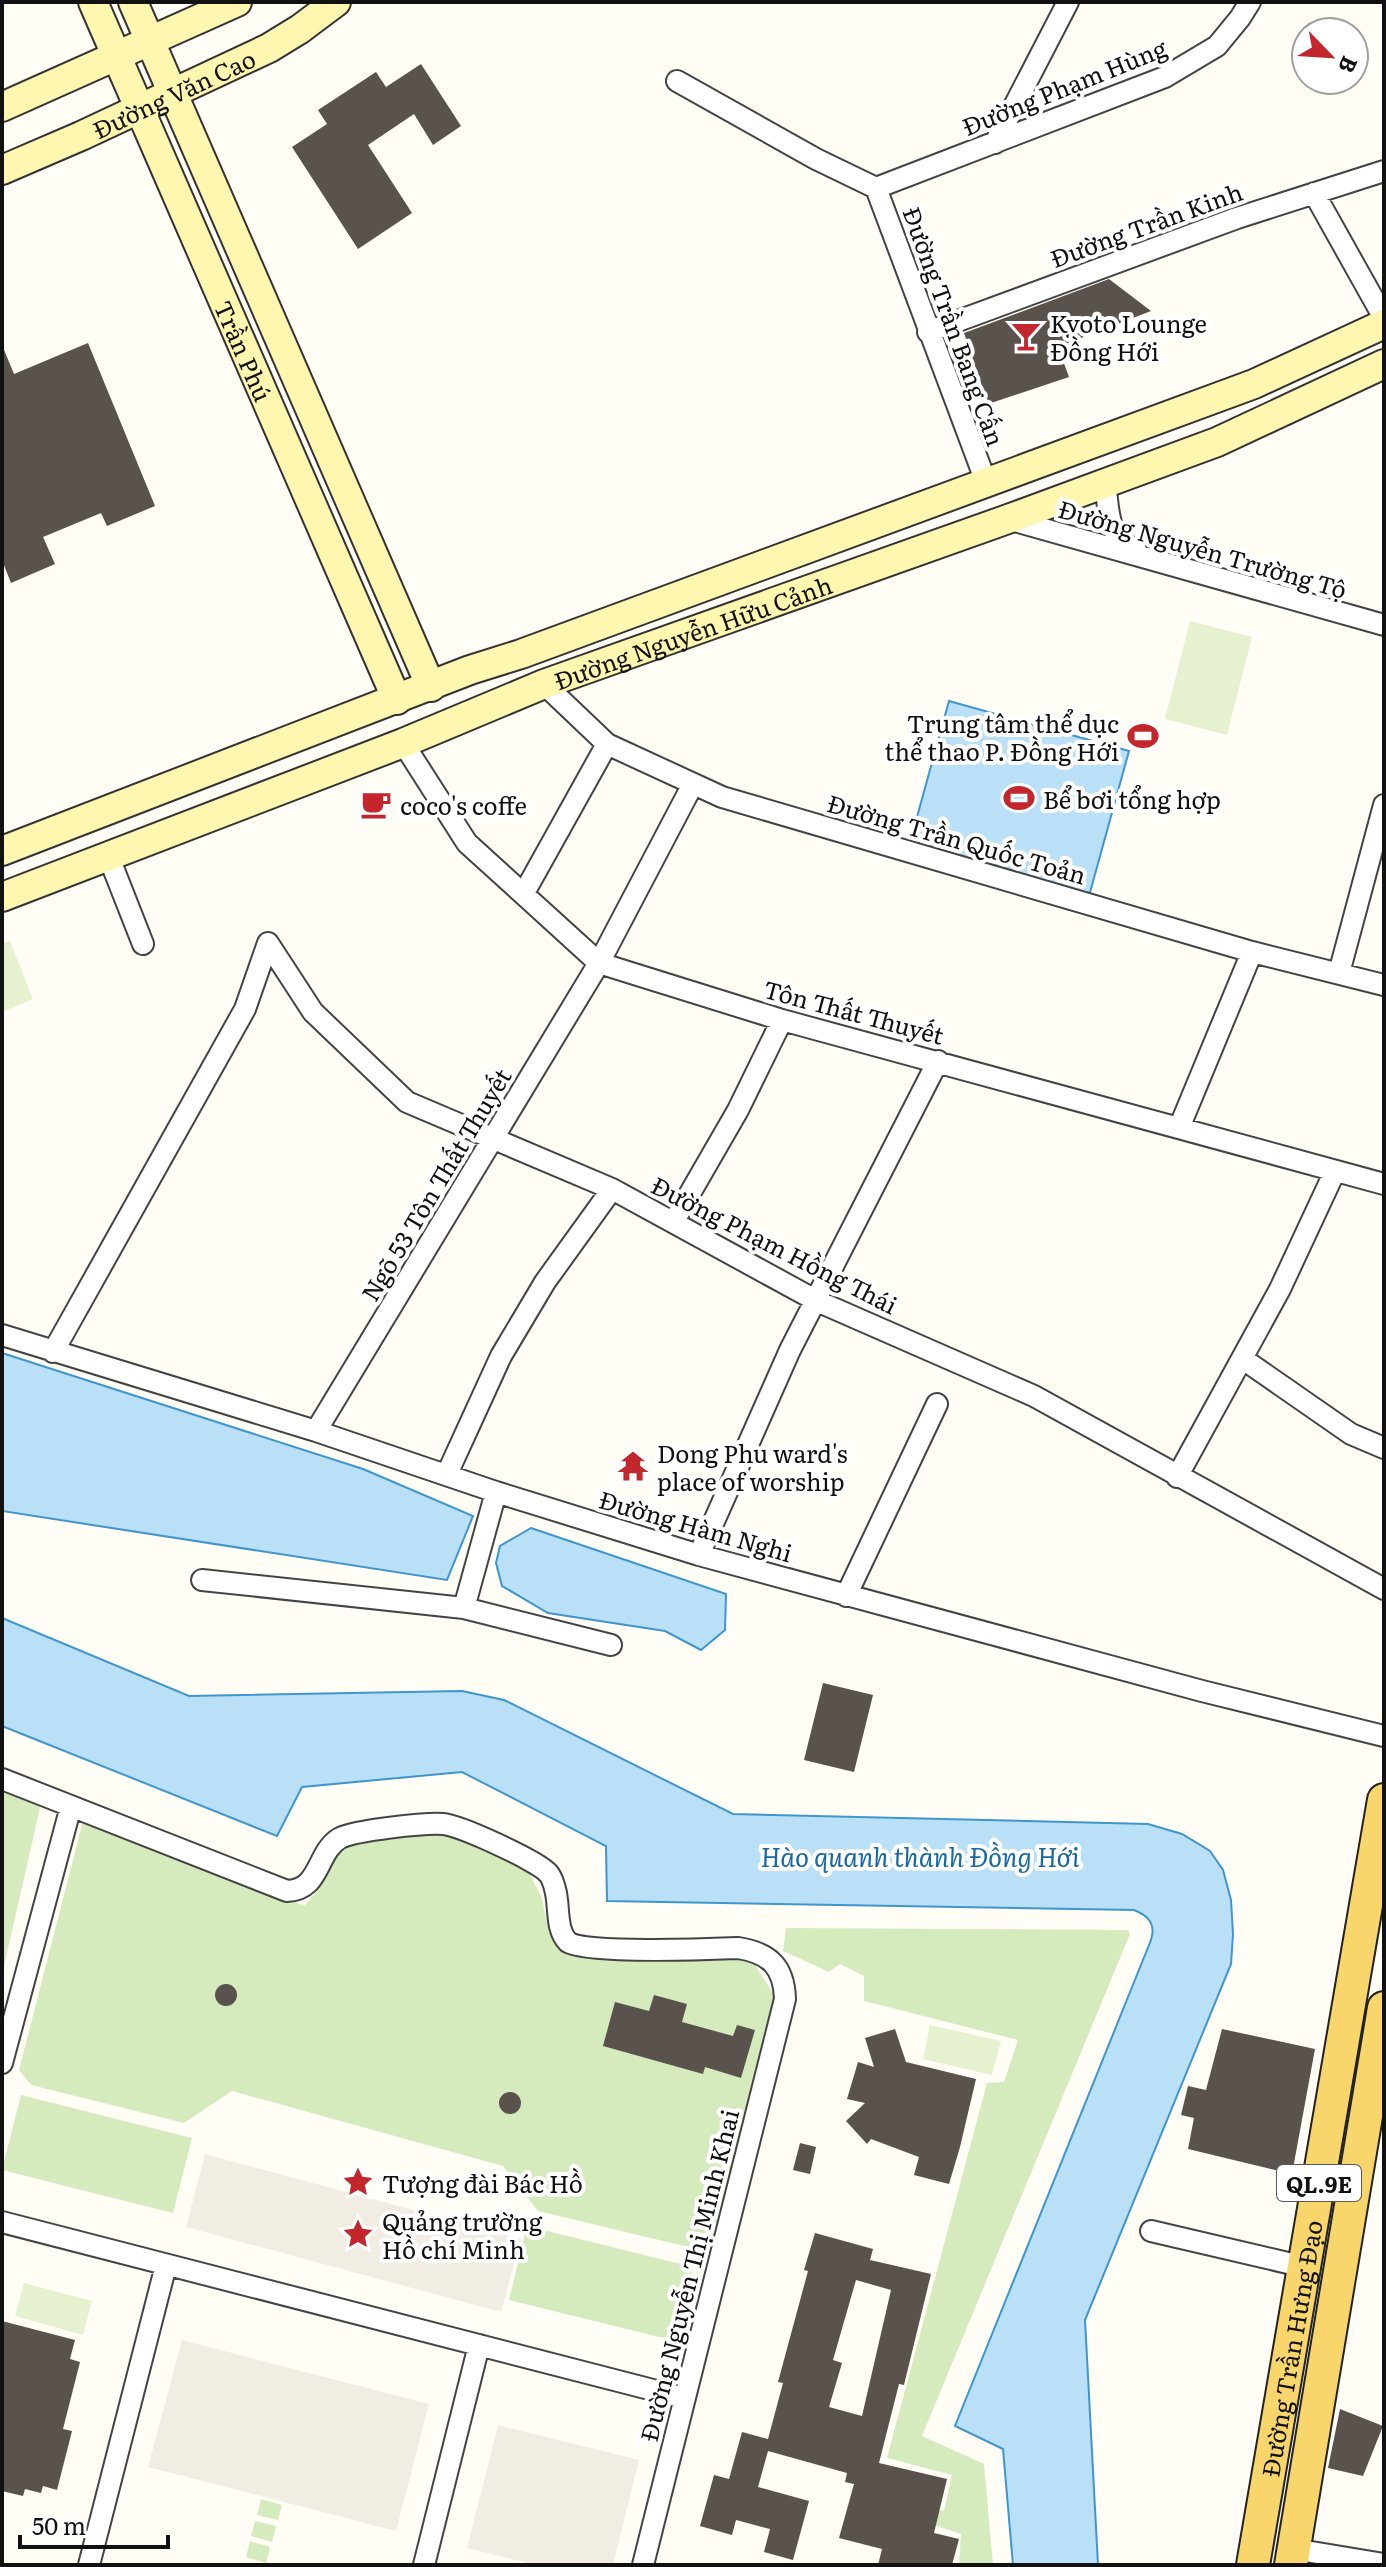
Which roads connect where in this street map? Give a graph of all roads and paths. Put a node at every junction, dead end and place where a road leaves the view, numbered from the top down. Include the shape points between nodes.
1 (93, 2) edge
2 (133, 2) edge
3 (237, 2) edge
4 (336, 2) edge
5 (1068, 2) edge
6 (1250, 2) edge
7 (150, 43) junction
8 (117, 57) junction
9 (677, 81) dead end
10 (172, 94) junction
11 (2, 107) edge
12 (139, 109) junction
13 (995, 143) junction
14 (2, 170) edge
15 (1384, 171) edge
16 (876, 188) junction
17 (1314, 193) junction
18 (1384, 321) edge
19 (928, 332) junction
20 (1384, 364) edge
21 (1095, 442) junction
22 (986, 482) junction
23 (1105, 483) junction
24 (1008, 519) junction
25 (1151, 560) junction
26 (1384, 604) edge
27 (1382, 625) edge
28 (544, 684) junction
29 (431, 687) junction
30 (393, 702) junction
31 (403, 743) junction
32 (607, 744) junction
33 (693, 784) junction
34 (1384, 805) edge
35 (2, 851) edge
36 (108, 855) junction
37 (524, 893) junction
38 (2, 897) edge
39 (143, 944) dead end
40 (1252, 952) junction
41 (599, 963) junction
42 (1339, 973) junction
43 (1384, 985) edge
44 (782, 1020) junction
45 (938, 1061) junction
46 (1179, 1128) junction
47 (493, 1139) junction
48 (1335, 1171) junction
49 (1384, 1184) edge
50 (612, 1189) junction
51 (674, 1221) junction
52 (817, 1301) junction
53 (2, 1335) edge
54 (53, 1352) junction
55 (1243, 1359) junction
56 (937, 1404) dead end
57 (316, 1431) junction
58 (1384, 1448) edge
59 (447, 1474) junction
60 (1177, 1477) junction
61 (496, 1492) junction
62 (699, 1555) junction
63 (202, 1580) dead end
64 (1384, 1589) edge
65 (846, 1596) junction
66 (464, 1608) junction
67 (611, 1645) dead end
68 (1384, 1736) edge
69 (2, 1779) edge
70 (1384, 1800) edge
71 (71, 1806) junction
72 (1384, 2008) edge
73 (2, 2063) edge
74 (1376, 2108) edge
75 (2, 2222) edge
76 (1151, 2231) dead end
77 (166, 2265) junction
78 (1305, 2267) junction
79 (1338, 2281) junction
80 (479, 2345) junction
81 (684, 2398) junction
82 (1292, 2557) edge
83 (1384, 2564) edge
84 (89, 2565) edge
85 (424, 2565) edge
86 (643, 2565) edge
87 (1253, 2565) edge

1 - 8 main road, Trần Phú
2 - 7 main road, Trần Phú
3 - 7 main road
4 - 10 main road, Đường Văn Cao via 269,48
5 - 13 street
6 - 13 street, Đường Phạm Hùng via 1217,46 1165,77
7 - 8 main road
7 - 10 main road, Trần Phú
8 - 11 main road
8 - 12 main road, Trần Phú
9 - 16 street
10 - 12 main road, Đường Văn Cao
10 - 29 main road, Trần Phú
12 - 14 main road, Đường Văn Cao
12 - 30 main road, Trần Phú
13 - 16 street, Đường Phạm Hùng
15 - 17 street, Đường Trần Kinh
16 - 19 street, Đường Trần Bang Cấn
17 - 18 street
17 - 19 street, Đường Trần Kinh
18 - 21 main road, Đường Nguyễn Hữu Cảnh via 1254,384
19 - 22 street, Đường Trần Bang Cấn
20 - 23 main road, Đường Nguyễn Hữu Cảnh via 1217,442
21 - 22 main road, Đường Nguyễn Hữu Cảnh
21 - 23 main road
22 - 24 main road
22 - 29 main road, Đường Nguyễn Hữu Cảnh
23 - 24 main road, Đường Nguyễn Hữu Cảnh
23 - 25 street via 1109,521 1117,538
24 - 25 street, Đường Nguyễn Trường Tộ
24 - 28 main road, Đường Nguyễn Hữu Cảnh
25 - 27 street, Đường Nguyễn Trường Tộ
26 - 27 street
28 - 31 main road, Đường Nguyễn Hữu Cảnh
28 - 32 street, Đường Trần Quốc Toản
29 - 30 main road, Đường Nguyễn Hữu Cảnh
30 - 31 main road, Trần Phú
30 - 35 main road, Đường Nguyễn Hữu Cảnh
31 - 36 main road, Đường Nguyễn Hữu Cảnh
31 - 37 street, Tôn Thất Thuyết via 467,843
32 - 33 street, Đường Trần Quốc Toản
32 - 37 street
33 - 40 street, Đường Trần Quốc Toản via 722,797
33 - 41 street, Ngõ 53 Tôn Thất Thuyết
34 - 42 street
36 - 38 main road, Đường Nguyễn Hữu Cảnh
36 - 39 street
37 - 41 street, Tôn Thất Thuyết
40 - 42 street, Đường Trần Quốc Toản
40 - 46 street
41 - 44 street, Tôn Thất Thuyết
41 - 47 street, Ngõ 53 Tôn Thất Thuyết
42 - 43 street, Đường Trần Quốc Toản
44 - 45 street, Tôn Thất Thuyết
44 - 51 street
45 - 46 street, Tôn Thất Thuyết
45 - 52 street
46 - 48 street, Tôn Thất Thuyết
47 - 50 street, Đường Phạm Hồng Thái
47 - 54 street, Đường Phạm Hồng Thái via 407,1102 313,1012 268,943 245,1009
47 - 57 street, Ngõ 53 Tôn Thất Thuyết
48 - 49 street, Tôn Thất Thuyết
48 - 55 street
50 - 51 street, Đường Phạm Hồng Thái
50 - 59 street via 545,1282 501,1356
51 - 52 street, Đường Phạm Hồng Thái
52 - 60 street, Đường Phạm Hồng Thái via 1034,1396
52 - 62 street via 773,1385
53 - 54 street, Đường Hàm Nghi
54 - 57 street, Đường Hàm Nghi
55 - 58 street via 1351,1434
55 - 60 street
56 - 65 street
57 - 59 street, Đường Hàm Nghi
59 - 61 street, Đường Hàm Nghi
60 - 64 street, Đường Phạm Hồng Thái
61 - 62 street, Đường Hàm Nghi
61 - 66 street
62 - 65 street, Đường Hàm Nghi
63 - 66 street
65 - 68 street, Đường Hàm Nghi
66 - 67 street
69 - 71 street
70 - 78 main road, Đường Trần Hưng Đạo / QL.9E
71 - 73 street
71 - 81 street, Đường Nguyễn Thị Minh Khai via 287,1891 306,1886 340,1839 446,1824 548,1873 561,1927 577,1947 738,1948 778,1969 785,1979 785,1999
72 - 74 main road, Đường Trần Hưng Đạo / QL.9E
74 - 79 main road, Đường Trần Hưng Đạo / QL.9E
75 - 77 street
76 - 78 street
77 - 80 street
77 - 84 street
78 - 79 main road
78 - 87 main road, Đường Trần Hưng Đạo / QL.9E
79 - 82 main road, Đường Trần Hưng Đạo / QL.9E
80 - 81 street
80 - 85 street
81 - 86 street, Đường Nguyễn Thị Minh Khai
82 - 83 street

